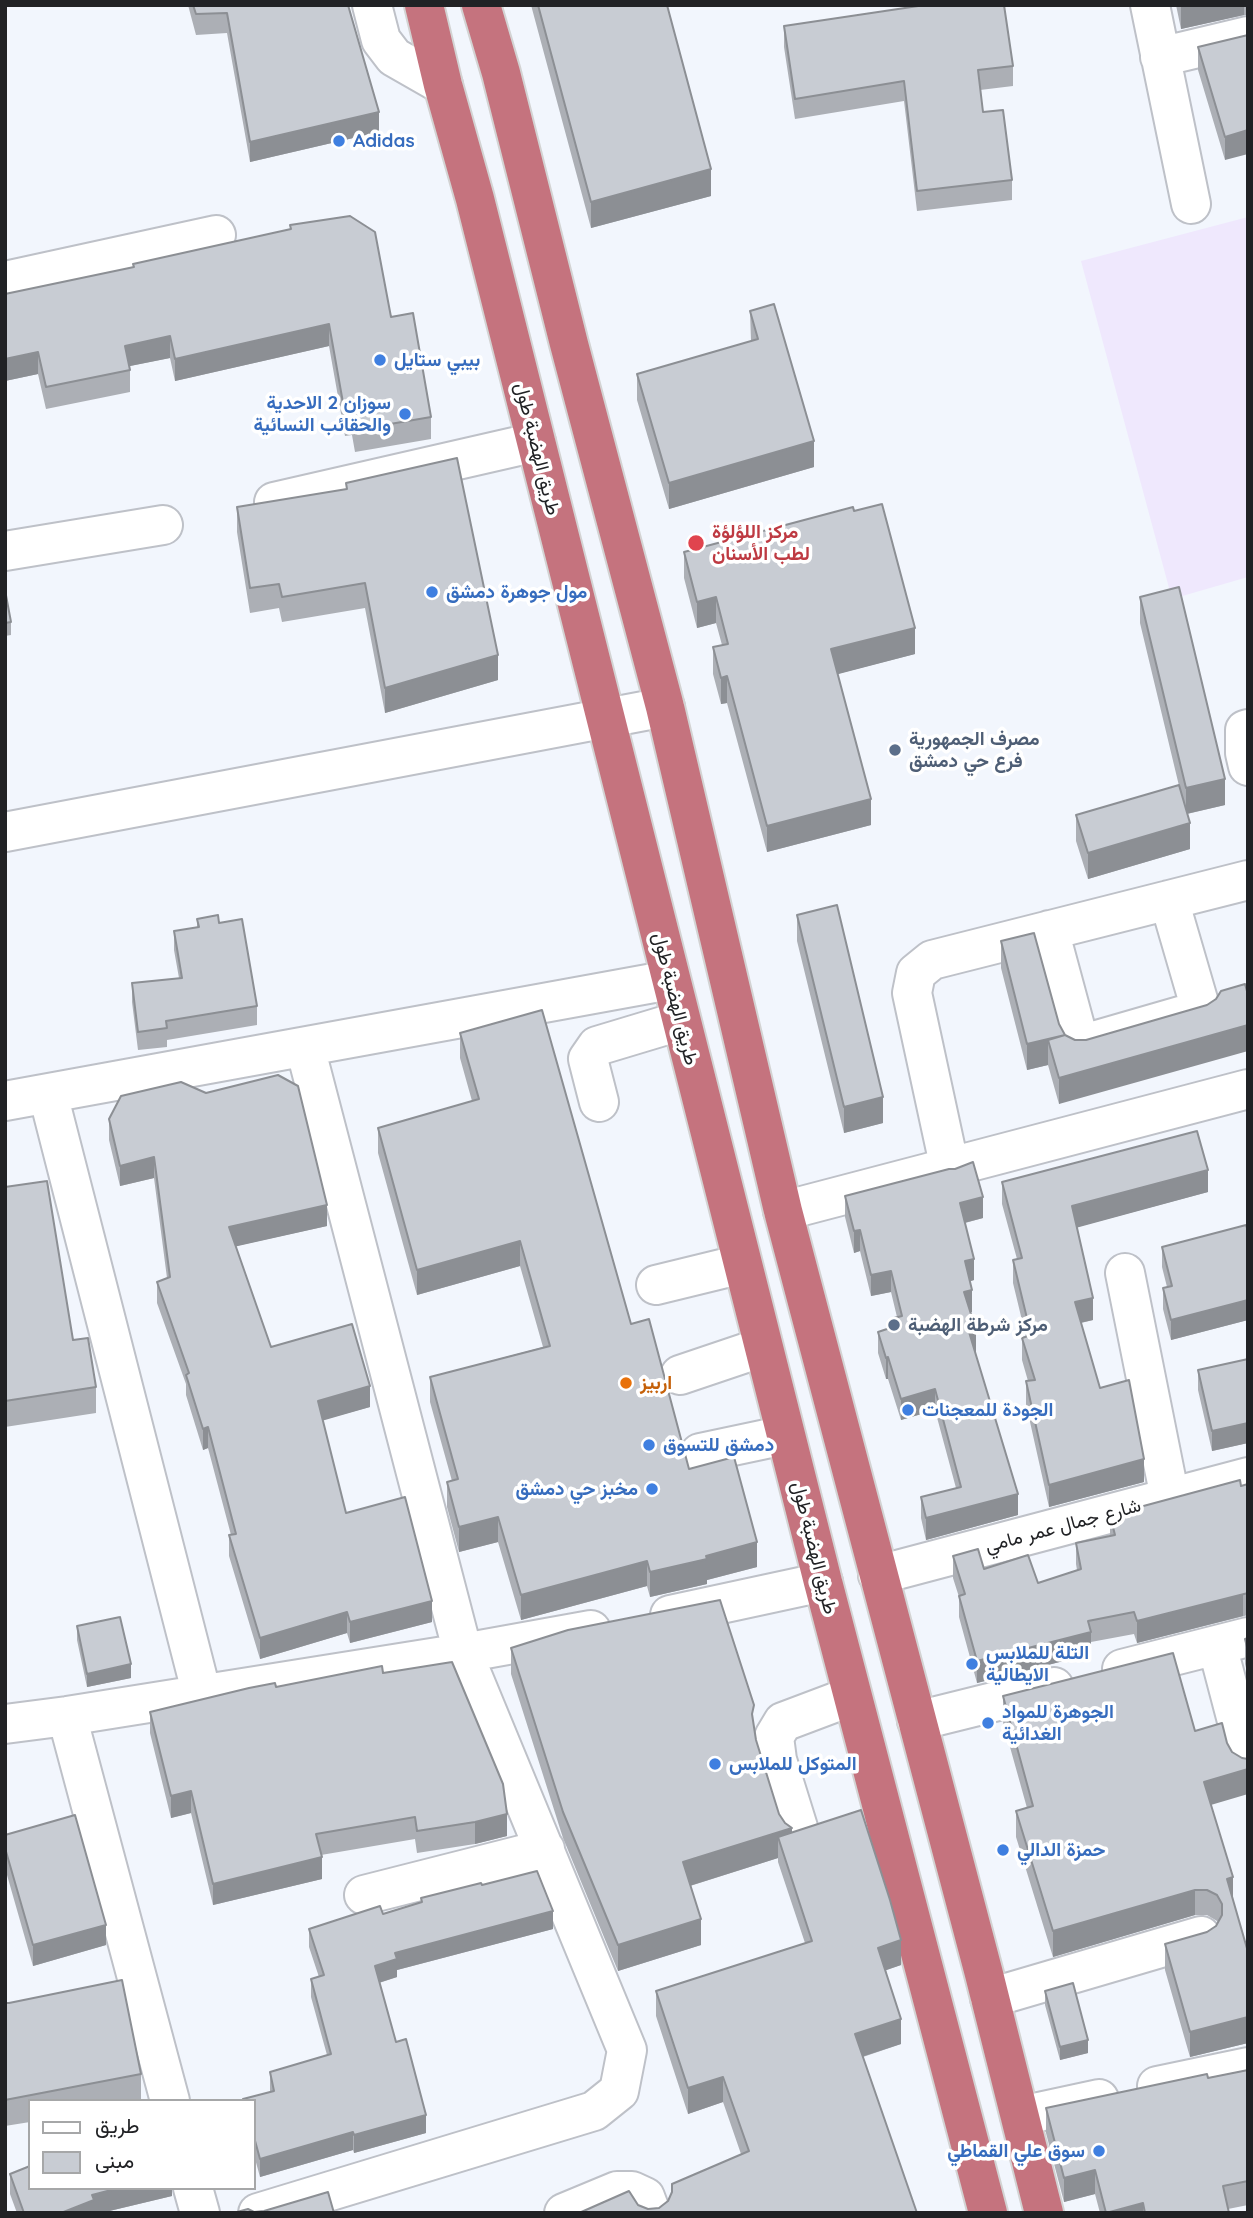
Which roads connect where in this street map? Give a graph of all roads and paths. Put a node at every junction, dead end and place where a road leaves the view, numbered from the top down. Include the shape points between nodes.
1 (372, 5) edge
2 (424, 5) edge
3 (481, 5) edge
4 (1150, 5) edge
5 (1248, 36) edge
6 (1160, 57) junction
7 (443, 85) junction
8 (1191, 204) dead end
9 (216, 235) dead end
10 (5, 281) edge
11 (536, 442) junction
12 (274, 502) edge
13 (163, 525) dead end
14 (5, 551) edge
15 (665, 707) junction
16 (606, 719) junction
17 (1248, 729) edge
18 (1248, 766) edge
19 (5, 832) edge
20 (1248, 880) edge
21 (1169, 900) junction
22 (1049, 930) junction
23 (670, 980) junction
24 (680, 1021) junction
25 (305, 1047) junction
26 (1248, 1089) edge
27 (48, 1094) junction
28 (5, 1101) edge
29 (599, 1102) dead end
30 (950, 1169) junction
31 (783, 1211) junction
32 (742, 1264) junction
33 (1125, 1273) dead end
34 (656, 1285) dead end
35 (763, 1347) junction
36 (680, 1375) dead end
37 (785, 1435) junction
38 (700, 1453) dead end
39 (1248, 1477) edge
40 (1170, 1498) junction
41 (878, 1575) junction
42 (823, 1582) junction
43 (1232, 1641) edge
44 (463, 1653) junction
45 (202, 1695) junction
46 (852, 1696) junction
47 (67, 1716) junction
48 (917, 1721) junction
49 (5, 1724) edge
50 (1248, 1763) edge
51 (800, 1834) edge
52 (545, 1849) junction
53 (364, 1895) dead end
54 (1201, 1936) edge
55 (987, 1986) junction
56 (1248, 2067) edge
57 (169, 2099) edge
58 (1020, 2116) junction
59 (194, 2190) edge
60 (200, 2213) edge
61 (258, 2213) edge
62 (564, 2213) edge
63 (652, 2213) edge
64 (988, 2213) edge
65 (1044, 2213) edge

1 - 7 street via 381,40 394,57
2 - 7 highway, طريق الهضبة طول
3 - 15 highway
4 - 6 street
5 - 6 street
6 - 8 street
7 - 11 highway, طريق الهضبة طول
9 - 10 street
11 - 12 street
11 - 16 highway, طريق الهضبة طول
13 - 14 street
15 - 16 street
15 - 31 highway
16 - 19 street
16 - 23 highway, طريق الهضبة طول
17 - 18 street
20 - 21 street
21 - 22 street
21 - 22 street via 1201,1010 1080,1045
22 - 30 street via 932,960 916,973 912,993
23 - 24 highway, طريق الهضبة طول
23 - 25 street
24 - 29 street via 597,1046 588,1059
24 - 32 highway, طريق الهضبة طول
25 - 27 street
25 - 44 street
26 - 30 street
27 - 28 street
27 - 45 street
30 - 31 street
31 - 41 highway
32 - 34 street
32 - 35 highway, طريق الهضبة طول
33 - 40 street
35 - 36 street
35 - 37 highway, طريق الهضبة طول
37 - 38 street
37 - 42 highway, طريق الهضبة طول
39 - 40 street, شارع جمال عمر مامي
40 - 41 street, شارع جمال عمر مامي
41 - 48 highway
42 - 44 street
42 - 46 highway, طريق الهضبة طول
43 - 48 street
43 - 50 street
44 - 45 street
44 - 52 street
45 - 47 street
46 - 51 street via 783,1722 774,1737
46 - 64 highway, طريق الهضبة طول
47 - 49 street
47 - 57 street via 124,1984
48 - 55 highway
52 - 53 street
52 - 61 street via 627,2050 619,2091 594,2111
54 - 55 street
55 - 58 highway
56 - 58 street
58 - 65 highway
59 - 60 street
62 - 63 street via 617,2191 645,2197

